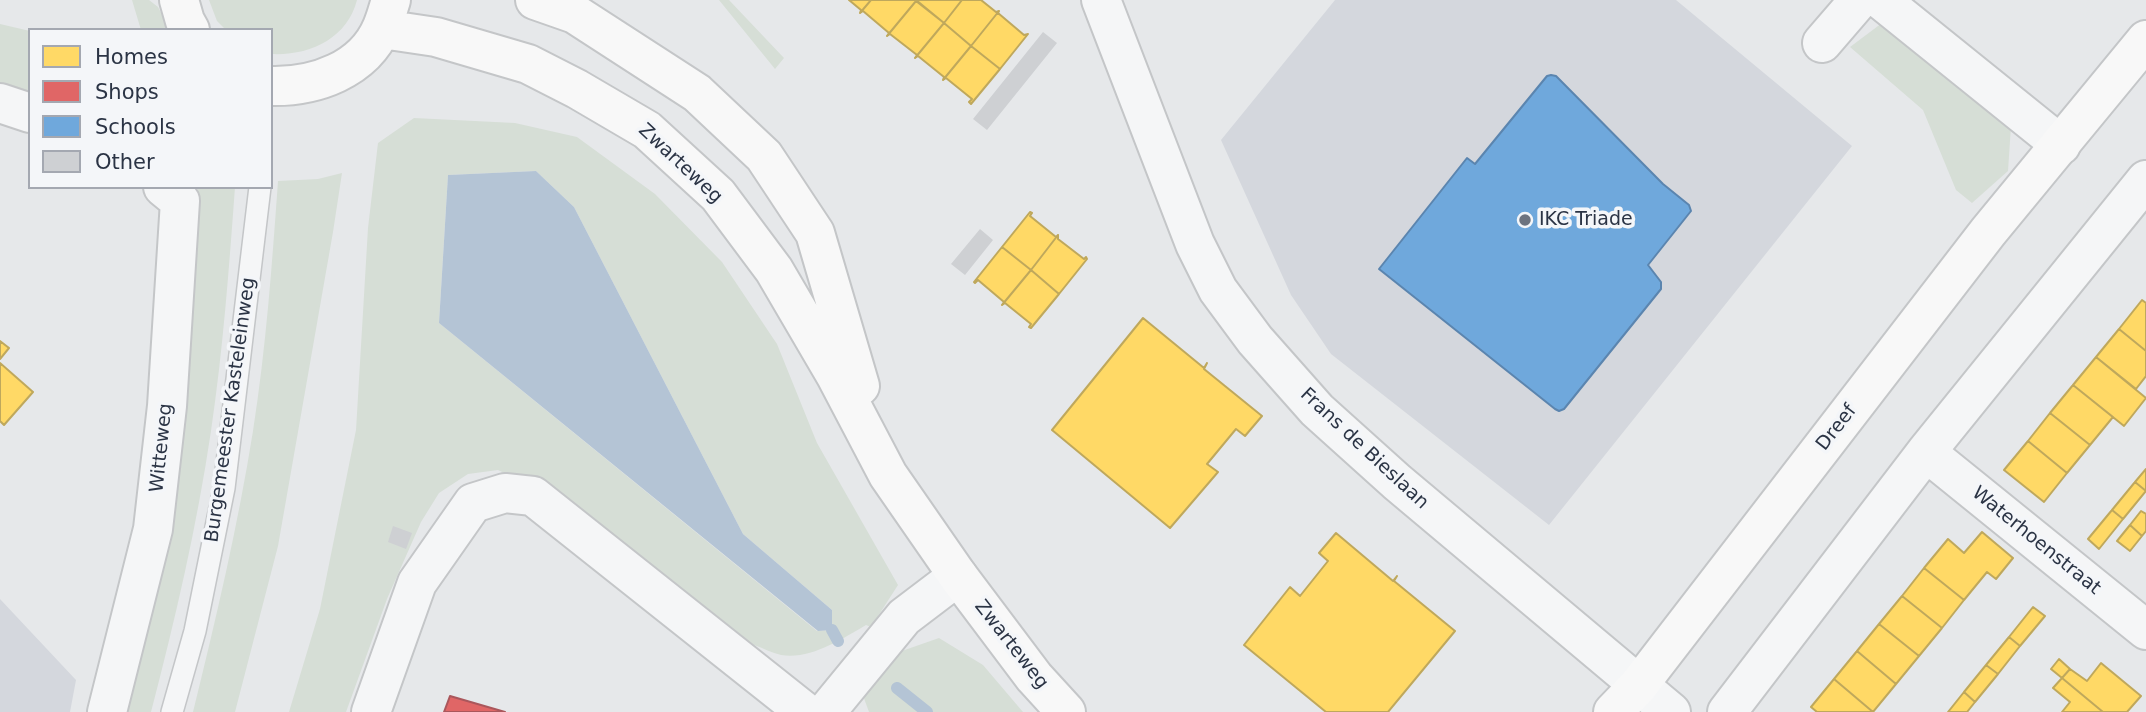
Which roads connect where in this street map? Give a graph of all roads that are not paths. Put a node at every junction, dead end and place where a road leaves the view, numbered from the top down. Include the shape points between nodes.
1 (179, 0) edge
2 (535, 0) edge
3 (1101, 0) edge
4 (1859, 0) edge
5 (1881, 0) edge
6 (386, 14) edge
7 (189, 28) edge
8 (2146, 40) edge
9 (1822, 43) dead end
10 (273, 86) edge
11 (0, 103) edge
12 (28, 112) edge
13 (2062, 145) junction
14 (2146, 180) edge
15 (165, 189) edge
16 (260, 189) edge
17 (1926, 452) junction
18 (888, 475) junction
19 (958, 576) junction
20 (2146, 630) edge
21 (1626, 699) edge
22 (107, 712) edge
23 (172, 712) edge
24 (371, 712) edge
25 (805, 712) edge
26 (826, 712) edge
27 (1066, 712) edge
28 (1671, 712) edge
29 (1727, 712) edge

1 - 7 main road
2 - 18 main road, Zwarteweg via 575,14 697,93 764,156 815,233
3 - 21 street, Frans de Bieslaan via 1195,244 1218,290 1255,340 1317,410
4 - 9 street
5 - 13 street
6 - 10 main road via 368,48 352,65 323,80
6 - 18 main road, Zwarteweg via 436,37 528,64 578,89 647,130 718,195 774,270
8 - 13 main road, Dreef
11 - 12 street
13 - 21 main road, Dreef via 1988,232
14 - 17 street
15 - 22 street, Witteweg via 180,201 167,406 153,529
16 - 23 lane, Burgemeester Kasteleinweg via 223,488 195,631
17 - 20 street, Waterhoenstraat
17 - 29 street
18 - 19 main road, Zwarteweg
19 - 26 street via 904,617
19 - 27 main road, Zwarteweg
21 - 28 street
24 - 25 street via 417,583 473,503 505,493 533,496

